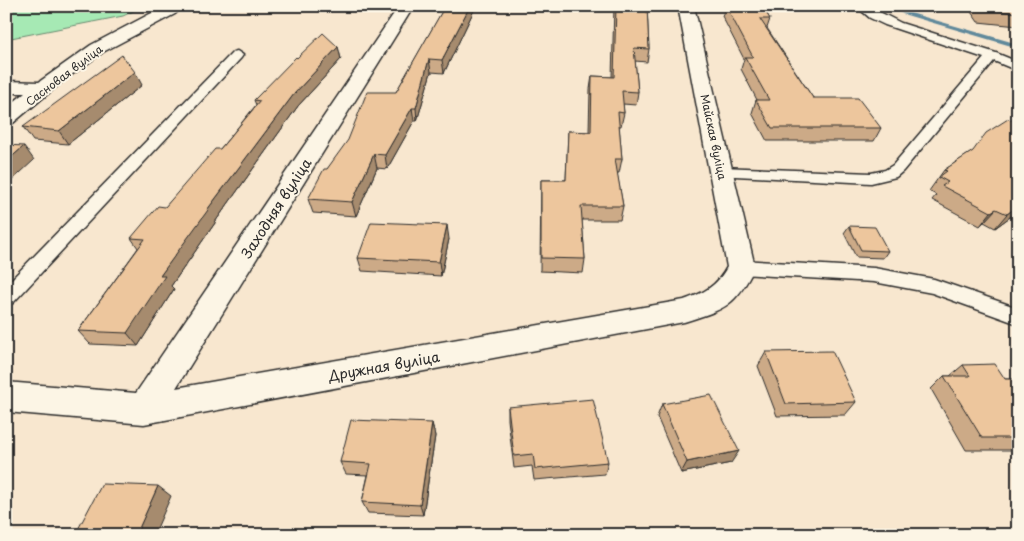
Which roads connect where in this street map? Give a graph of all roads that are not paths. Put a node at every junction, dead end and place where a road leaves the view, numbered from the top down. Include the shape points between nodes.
1 (177, 6) edge
2 (408, 6) edge
3 (686, 6) edge
4 (861, 6) edge
5 (238, 55) dead end
6 (992, 56) junction
7 (1018, 67) edge
8 (6, 87) edge
9 (43, 88) junction
10 (6, 120) edge
11 (722, 172) junction
12 (741, 267) junction
13 (6, 298) edge
14 (1018, 316) edge
15 (6, 397) edge
16 (144, 409) junction

1 - 9 street, Сасновая вуліца via 113,39
2 - 16 street, Заходняя вуліца
3 - 11 street, Майская вуліца
4 - 6 lane via 881,19
5 - 13 lane
6 - 7 lane
6 - 11 lane via 890,174 871,178
8 - 9 street
9 - 10 street, Сасновая вуліца
11 - 12 street, Майская вуліца
12 - 14 lane via 891,278 934,286
12 - 16 street, Дружная вуліца via 732,286 717,300 684,311
15 - 16 street, Дружная вуліца

